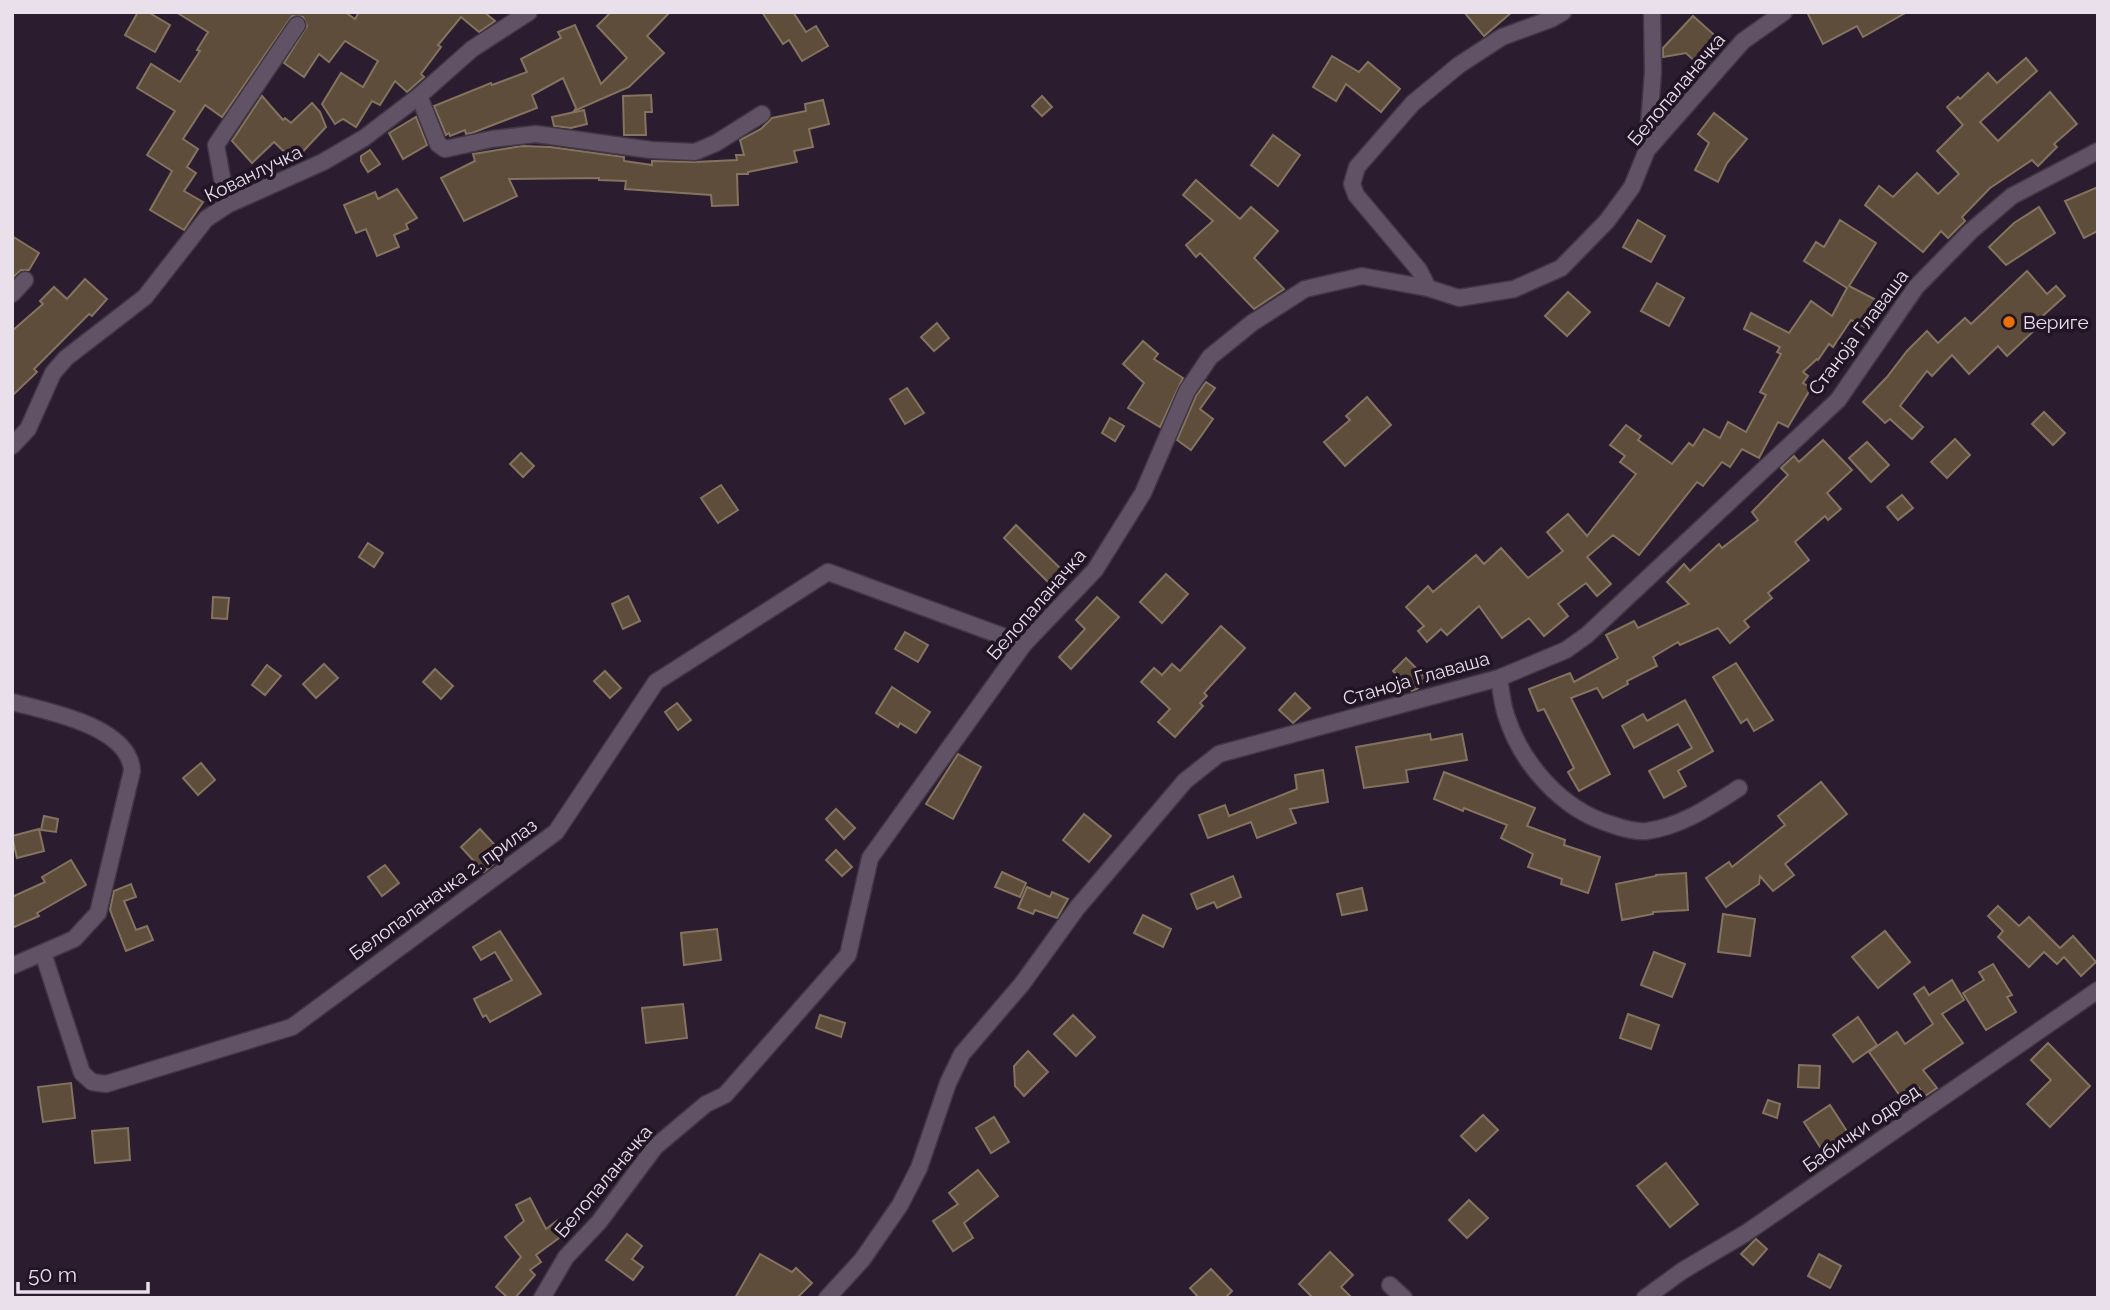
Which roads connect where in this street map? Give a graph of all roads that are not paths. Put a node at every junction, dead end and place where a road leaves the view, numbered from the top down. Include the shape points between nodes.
1 (529, 12) edge
2 (1563, 12) edge
3 (1652, 12) edge
4 (1784, 12) edge
5 (297, 25) dead end
6 (419, 96) junction
7 (762, 114) dead end
8 (1647, 150) junction
9 (2098, 151) edge
10 (227, 205) junction
11 (25, 280) dead end
12 (1428, 288) junction
13 (12, 294) edge
14 (12, 446) edge
15 (1024, 644) junction
16 (1499, 678) junction
17 (12, 702) edge
18 (1738, 788) dead end
19 (43, 953) junction
20 (12, 966) edge
21 (2098, 990) edge
22 (1390, 1286) dead end
23 (542, 1298) edge
24 (827, 1298) edge
25 (1404, 1298) edge
26 (1645, 1298) edge

1 - 6 street, Кованлучка via 472,49
2 - 12 street via 1502,37 1460,65 1413,103 1357,167 1352,184 1356,195 1419,270
3 - 8 street
4 - 8 street, Белопаланачка via 1743,41
5 - 10 street via 216,145
6 - 7 street via 438,144 445,149 536,134 695,152
6 - 10 street, Кованлучка via 344,150
8 - 12 street, Белопаланачка via 1632,187 1607,222 1561,268 1514,289 1459,299
9 - 16 street, Станоја Главаша via 2012,196 1971,231 1916,287 1838,400 1587,635 1566,650
10 - 14 street, Кованлучка via 206,219 145,297 66,358 43,391 28,429
11 - 13 street
12 - 15 street, Белопаланачка via 1362,276 1305,289 1252,323 1210,358 1187,391 1143,493 1095,570
15 - 19 street, Белопаланачка 2. прилаз via 828,572 656,682 556,832 292,1027 106,1084 92,1082 82,1073
15 - 23 street, Белопаланачка via 870,858 848,955 724,1095 706,1104 655,1147 599,1222 566,1257
16 - 18 street via 1506,714 1534,769 1552,789 1598,820 1644,832 1681,823
16 - 24 street, Станоја Главаша via 1220,754 1185,781 962,1054 919,1168 900,1205 862,1260
17 - 19 street via 75,719 116,742 132,763 98,913 74,939
19 - 20 street
21 - 26 street, Бабички одред
22 - 25 street

